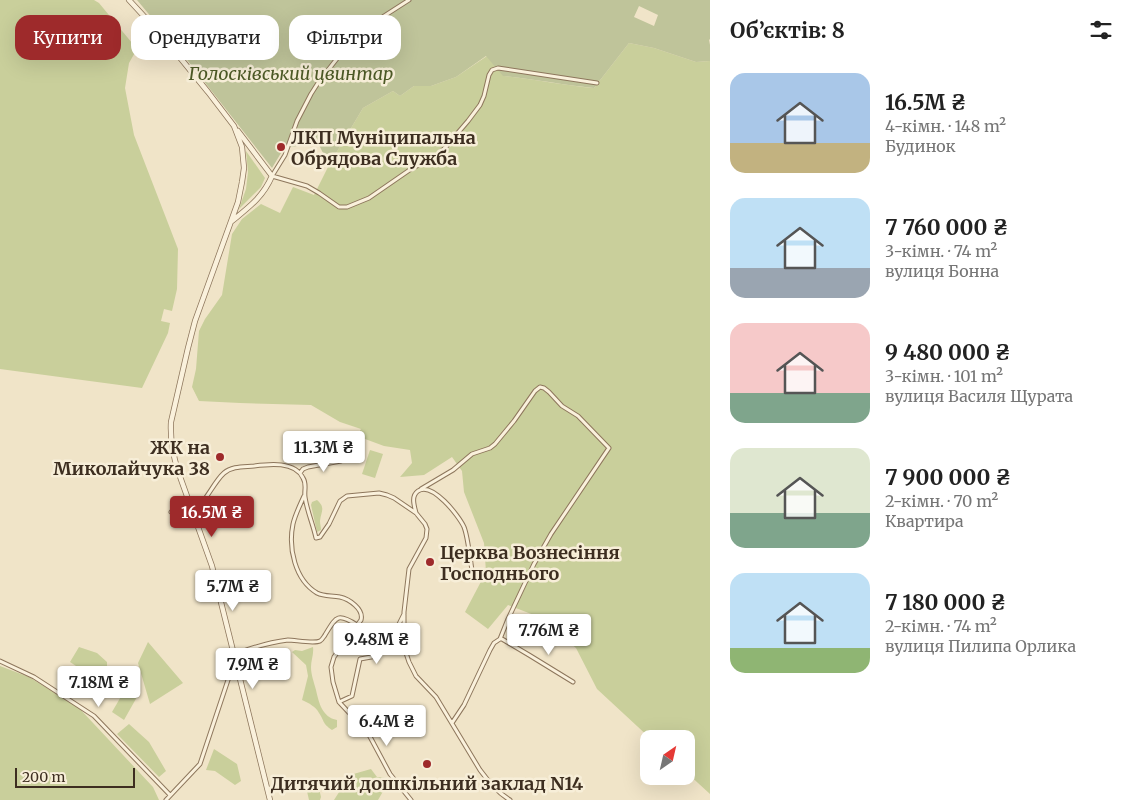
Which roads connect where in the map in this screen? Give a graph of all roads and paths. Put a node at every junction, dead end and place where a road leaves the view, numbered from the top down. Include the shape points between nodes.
1 (129, 0) edge
2 (409, 0) edge
3 (597, 83) dead end
4 (234, 126) junction
5 (272, 176) junction
6 (231, 222) junction
7 (341, 461) dead end
8 (300, 473) junction
9 (421, 489) junction
10 (305, 496) junction
11 (171, 512) dead end
12 (192, 513) junction
13 (416, 513) junction
14 (472, 570) dead end
15 (404, 612) junction
16 (357, 625) junction
17 (500, 639) junction
18 (236, 658) junction
19 (0, 661) edge
20 (238, 672) junction
21 (574, 682) dead end
22 (339, 702) junction
23 (452, 723) junction
24 (170, 795) junction
25 (166, 800) edge
26 (270, 800) edge
27 (411, 800) edge
28 (510, 800) edge

1 - 4 street via 164,38
2 - 5 street via 367,27 346,47 311,94 285,155
3 - 5 street via 498,68 492,70 480,106 444,149 376,194 347,207 339,207 307,186
4 - 5 street
4 - 6 street via 242,147 244,168
5 - 6 street via 263,193
6 - 12 street via 195,321 170,432 173,456
7 - 8 street via 304,468
8 - 10 street via 306,484
8 - 12 street via 275,464 235,468 225,473
9 - 13 street via 413,500
9 - 14 street via 434,492 453,510 465,528
9 - 17 street via 472,454 495,444 540,387 578,416 609,448 551,534
10 - 13 street via 316,538 329,524 340,501 347,496 379,493 394,498
10 - 16 street via 291,533 299,572 306,584 323,596 342,598 354,604 362,616
11 - 12 street via 181,515
12 - 18 street via 212,566
13 - 15 street via 425,524 427,534 409,569
15 - 22 street via 388,646 377,656 360,659 352,696
15 - 23 street via 404,647 409,662
16 - 18 street via 339,618 320,641 277,642 238,653
16 - 22 street via 332,662 331,673
17 - 21 street
17 - 23 street via 494,643
18 - 20 street
19 - 24 street via 34,677 94,716
20 - 24 street via 230,674 200,764
20 - 26 street
22 - 27 street via 368,733 390,774
23 - 28 street via 487,780
24 - 25 street

